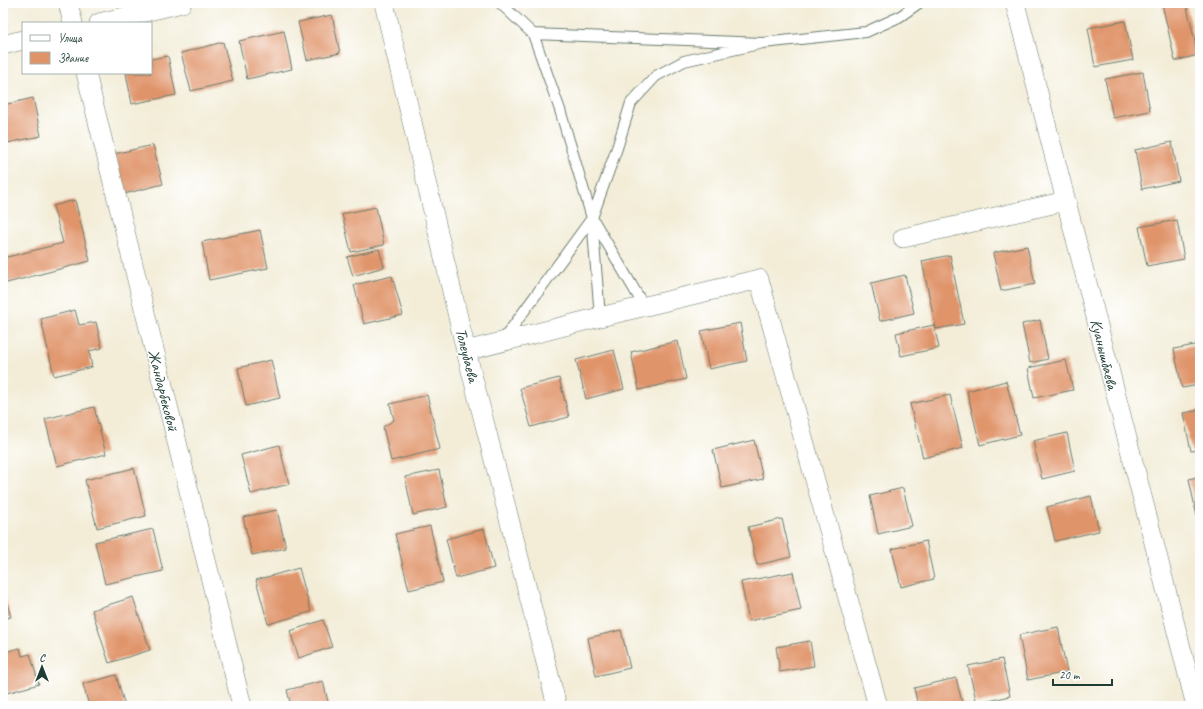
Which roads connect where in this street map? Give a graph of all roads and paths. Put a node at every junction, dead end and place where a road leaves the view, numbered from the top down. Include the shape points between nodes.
1 (68, 3) edge
2 (182, 3) edge
3 (384, 3) edge
4 (500, 3) edge
5 (919, 3) edge
6 (1015, 3) edge
7 (73, 22) edge
8 (103, 22) edge
9 (533, 34) junction
10 (22, 40) edge
11 (763, 43) junction
12 (3, 45) edge
13 (86, 74) edge
14 (1066, 201) junction
15 (592, 218) junction
16 (903, 238) dead end
17 (644, 306) junction
18 (600, 317) junction
19 (502, 341) junction
20 (466, 350) junction
21 (242, 706) edge
22 (557, 706) edge
23 (878, 706) edge
24 (1196, 706) edge

1 - 7 street
2 - 8 street
3 - 20 street, Толеубаева
4 - 9 lane
5 - 11 lane via 899,17 866,32
6 - 14 street, Куанышбаева
9 - 11 lane
9 - 15 lane via 560,110
10 - 12 street
11 - 15 lane via 684,61 656,76 631,103
13 - 21 street, Жандарбековой
14 - 16 street
14 - 24 street, Куанышбаева
15 - 17 lane
15 - 18 lane
15 - 19 lane
17 - 18 street
17 - 23 street via 759,279
18 - 19 street
19 - 20 street
20 - 22 street, Толеубаева

